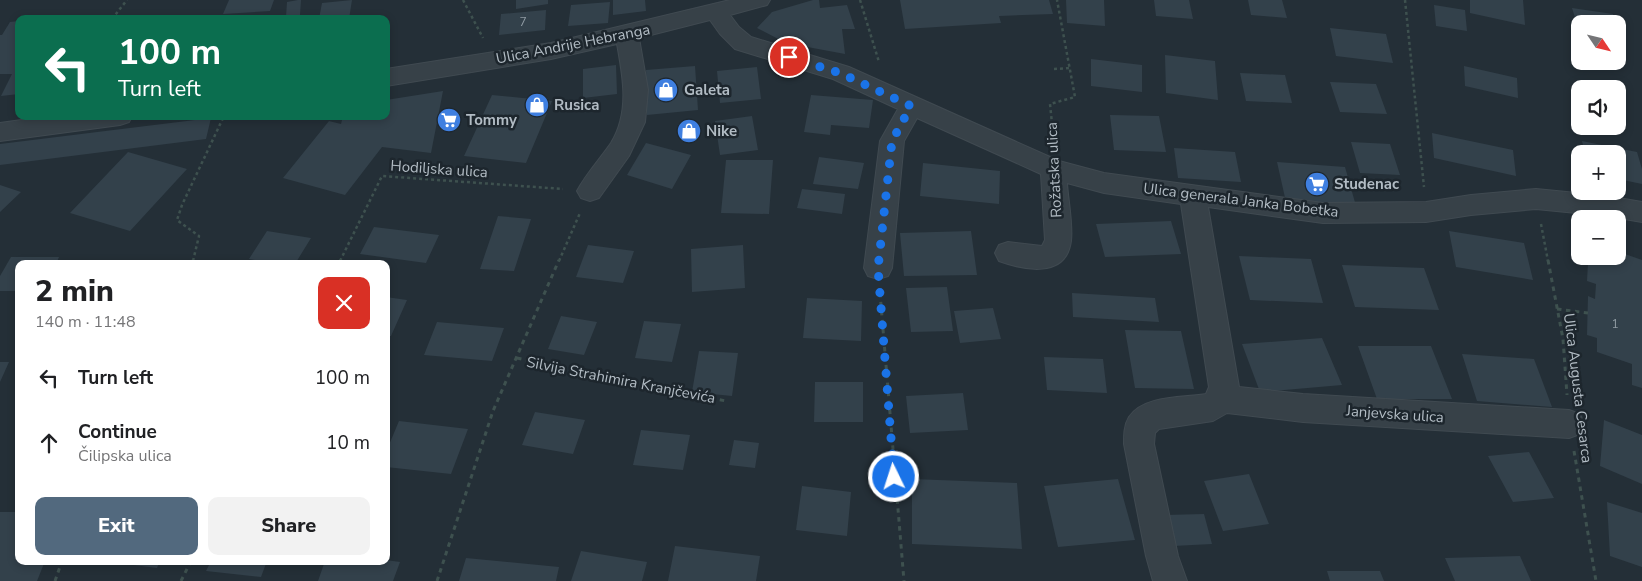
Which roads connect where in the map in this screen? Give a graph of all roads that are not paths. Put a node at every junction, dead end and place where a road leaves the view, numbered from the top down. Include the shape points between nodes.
1 (758, 0) edge
2 (717, 11) junction
3 (627, 33) junction
4 (390, 77) edge
5 (911, 106) junction
6 (90, 120) edge
7 (0, 132) edge
8 (1053, 169) junction
9 (590, 191) road end
10 (1193, 196) junction
11 (1642, 212) edge
12 (1008, 253) dead end
13 (878, 268) road end
14 (1222, 399) junction
15 (1569, 424) road end
16 (1170, 581) edge

1 - 2 street, Ulica Andrije Hebranga
2 - 3 street, Ulica Andrije Hebranga
2 - 5 street, Ulica generala Janka Bobetka via 723,24 743,43 840,73
3 - 4 street, Ulica Andrije Hebranga via 551,51
3 - 9 street via 636,84 634,121 619,150
5 - 8 street, Ulica generala Janka Bobetka
5 - 13 street via 892,141
6 - 7 street
8 - 10 street, Ulica generala Janka Bobetka via 1104,183
8 - 12 street, Rožatska ulica via 1058,240 1055,250 1047,258
10 - 11 street, Ulica generala Janka Bobetka via 1323,213 1426,212 1536,198
10 - 14 street via 1224,387
14 - 15 street, Janjevska ulica via 1303,408
14 - 16 street via 1213,407 1151,416 1140,427 1147,482

